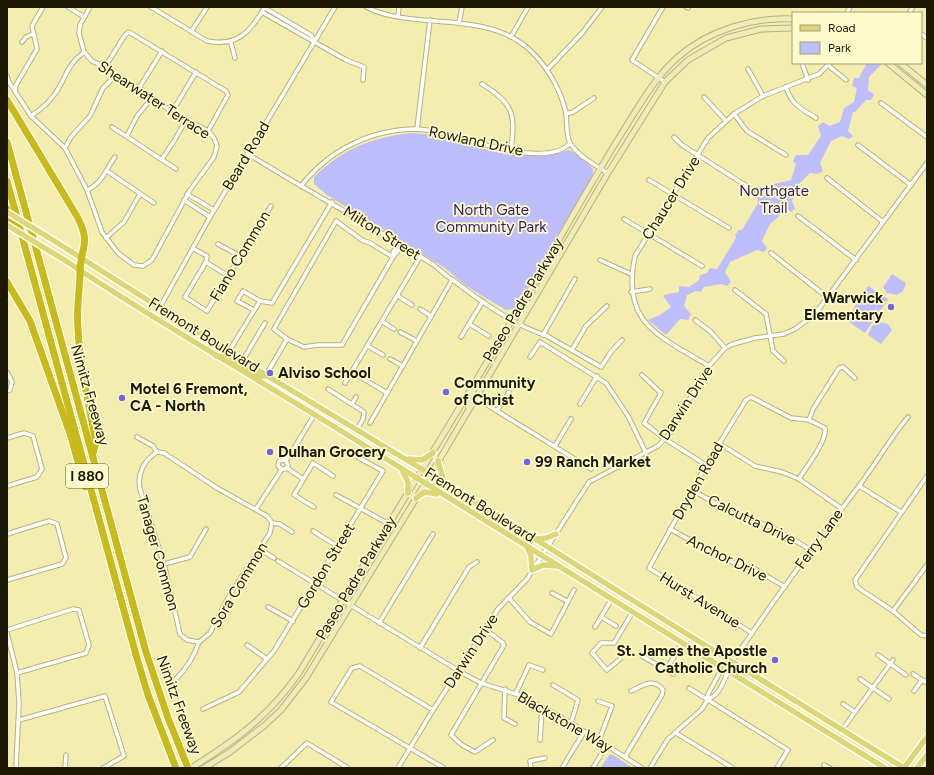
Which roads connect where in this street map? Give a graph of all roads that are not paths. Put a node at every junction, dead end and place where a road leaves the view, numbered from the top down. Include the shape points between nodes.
1 (43, 7) edge
2 (68, 7) edge
3 (90, 7) edge
4 (151, 7) edge
5 (207, 7) edge
6 (265, 7) edge
7 (335, 7) edge
8 (366, 7) edge
9 (399, 7) edge
10 (462, 7) edge
11 (528, 7) edge
12 (602, 7) edge
13 (663, 7) edge
14 (262, 12) junction
15 (398, 16) junction
16 (84, 17) junction
17 (792, 19) edge
18 (430, 20) junction
19 (459, 23) junction
20 (792, 28) edge
21 (192, 32) junction
22 (33, 34) junction
23 (511, 37) junction
24 (22, 42) dead end
25 (315, 42) junction
26 (231, 43) junction
27 (84, 52) junction
28 (162, 52) junction
29 (235, 58) dead end
30 (802, 64) edge
31 (889, 64) edge
32 (901, 64) edge
33 (830, 65) edge
34 (105, 67) junction
35 (547, 70) junction
36 (748, 70) dead end
37 (196, 72) junction
38 (7, 76) edge
39 (114, 77) junction
40 (658, 77) junction
41 (363, 80) dead end
42 (808, 80) junction
43 (846, 80) dead end
44 (665, 82) junction
45 (482, 84) dead end
46 (927, 85) edge
47 (786, 86) junction
48 (139, 88) junction
49 (14, 90) junction
50 (927, 95) edge
51 (763, 96) junction
52 (704, 97) dead end
53 (594, 98) dead end
54 (151, 99) junction
55 (7, 100) edge
56 (881, 103) dead end
57 (172, 112) junction
58 (566, 114) junction
59 (734, 114) junction
60 (31, 116) junction
61 (816, 118) dead end
62 (186, 120) junction
63 (726, 121) junction
64 (112, 127) dead end
65 (417, 129) junction
66 (208, 131) junction
67 (127, 136) junction
68 (674, 136) dead end
69 (927, 137) edge
70 (7, 142) edge
71 (570, 143) junction
72 (858, 145) dead end
73 (65, 148) junction
74 (511, 152) junction
75 (248, 154) junction
76 (698, 155) junction
77 (786, 155) dead end
78 (115, 158) dead end
79 (162, 159) junction
80 (927, 163) edge
81 (600, 168) junction
82 (176, 169) dead end
83 (107, 172) junction
84 (608, 173) junction
85 (827, 178) dead end
86 (649, 180) dead end
87 (7, 182) edge
88 (911, 185) junction
89 (301, 186) junction
90 (87, 190) junction
91 (753, 190) dead end
92 (140, 194) junction
93 (187, 194) junction
94 (673, 194) junction
95 (7, 198) edge
96 (184, 200) junction
97 (332, 202) junction
98 (154, 203) dead end
99 (271, 206) dead end
100 (7, 210) edge
101 (214, 210) junction
102 (798, 216) dead end
103 (210, 217) junction
104 (624, 219) dead end
105 (883, 222) junction
106 (7, 226) edge
107 (729, 228) dead end
108 (16, 230) junction
109 (648, 234) junction
110 (106, 238) junction
111 (218, 244) dead end
112 (400, 244) junction
113 (194, 249) junction
114 (771, 253) dead end
115 (240, 256) junction
116 (82, 257) junction
117 (393, 257) junction
118 (420, 257) junction
119 (600, 260) dead end
120 (856, 260) junction
121 (206, 262) junction
122 (702, 266) dead end
123 (80, 271) junction
124 (631, 274) junction
125 (228, 276) junction
126 (575, 279) dead end
127 (452, 280) junction
128 (7, 282) edge
129 (650, 289) dead end
130 (735, 290) dead end
131 (631, 292) junction
132 (398, 296) junction
133 (827, 297) junction
134 (260, 301) junction
135 (483, 301) junction
136 (412, 305) dead end
137 (607, 306) dead end
138 (160, 307) junction
139 (420, 309) dead end
140 (254, 310) junction
141 (432, 316) junction
142 (512, 319) junction
143 (695, 320) dead end
144 (382, 322) junction
145 (265, 323) dead end
146 (469, 324) junction
147 (520, 324) junction
148 (394, 329) dead end
149 (400, 332) dead end
150 (543, 335) junction
151 (489, 336) dead end
152 (461, 337) dead end
153 (769, 337) junction
154 (287, 339) junction
155 (622, 340) dead end
156 (417, 341) junction
157 (368, 346) junction
158 (725, 348) junction
159 (572, 350) junction
160 (229, 351) junction
161 (384, 355) dead end
162 (216, 356) junction
163 (530, 357) dead end
164 (390, 359) dead end
165 (243, 360) junction
166 (784, 361) dead end
167 (403, 366) junction
168 (709, 366) junction
169 (7, 372) edge
170 (352, 372) junction
171 (266, 375) junction
172 (642, 375) dead end
173 (478, 376) junction
174 (597, 376) junction
175 (855, 378) dead end
176 (345, 383) dead end
177 (328, 390) dead end
178 (7, 391) edge
179 (508, 392) dead end
180 (387, 393) junction
181 (356, 397) dead end
182 (476, 398) junction
183 (352, 404) junction
184 (580, 404) dead end
185 (319, 407) junction
186 (469, 408) junction
187 (497, 411) junction
188 (314, 414) junction
189 (908, 417) dead end
190 (571, 418) dead end
191 (809, 420) junction
192 (370, 422) dead end
193 (68, 428) junction
194 (357, 430) junction
195 (137, 436) dead end
196 (7, 438) edge
197 (664, 439) junction
198 (720, 444) junction
199 (555, 446) junction
200 (157, 452) junction
201 (93, 453) junction
202 (433, 453) junction
203 (646, 453) junction
204 (359, 458) dead end
205 (406, 459) junction
206 (286, 460) junction
207 (438, 461) junction
208 (706, 465) junction
209 (287, 468) junction
210 (282, 469) junction
211 (423, 469) junction
212 (592, 469) dead end
213 (402, 470) junction
214 (430, 474) junction
215 (333, 476) dead end
216 (927, 476) edge
217 (303, 479) junction
218 (417, 479) junction
219 (799, 479) junction
220 (444, 482) junction
221 (424, 484) junction
222 (7, 486) edge
223 (859, 486) junction
224 (692, 490) junction
225 (408, 493) junction
226 (441, 494) junction
227 (336, 495) dead end
228 (416, 498) junction
229 (314, 507) dead end
230 (841, 508) junction
231 (256, 509) junction
232 (360, 509) junction
233 (901, 512) junction
234 (272, 523) junction
235 (388, 524) junction
236 (206, 529) dead end
237 (670, 529) junction
238 (313, 531) dead end
239 (292, 532) dead end
240 (7, 534) edge
241 (433, 534) dead end
242 (556, 534) junction
243 (535, 539) junction
244 (337, 546) junction
245 (548, 546) junction
246 (527, 547) junction
247 (259, 549) junction
248 (811, 550) junction
249 (542, 556) junction
250 (274, 558) dead end
251 (278, 561) dead end
252 (477, 562) dead end
253 (164, 564) junction
254 (927, 565) edge
255 (559, 566) junction
256 (649, 568) joint
257 (532, 570) junction
258 (7, 580) edge
259 (315, 584) junction
260 (784, 587) junction
261 (574, 590) dead end
262 (552, 593) dead end
263 (509, 598) junction
264 (342, 600) junction
265 (611, 600) junction
266 (567, 601) junction
267 (351, 606) junction
268 (268, 607) dead end
269 (893, 611) junction
270 (632, 613) junction
271 (601, 617) junction
272 (293, 622) junction
273 (379, 622) junction
274 (616, 626) dead end
275 (595, 627) dead end
276 (486, 630) junction
277 (7, 631) edge
278 (752, 633) junction
279 (927, 636) edge
280 (199, 642) junction
281 (682, 643) junction
282 (248, 645) dead end
283 (420, 648) junction
284 (878, 655) dead end
285 (642, 656) dead end
286 (267, 659) junction
287 (620, 659) dead end
288 (893, 660) dead end
289 (732, 662) junction
290 (890, 664) junction
291 (722, 669) junction
292 (543, 670) dead end
293 (666, 670) junction
294 (459, 671) junction
295 (17, 673) junction
296 (729, 673) junction
297 (673, 674) dead end
298 (913, 674) dead end
299 (906, 675) dead end
300 (176, 679) dead end
301 (860, 679) dead end
302 (922, 680) junction
303 (927, 680) edge
304 (481, 682) junction
305 (553, 685) dead end
306 (689, 688) dead end
307 (873, 688) junction
308 (505, 690) junction
309 (914, 691) dead end
310 (631, 692) dead end
311 (516, 693) junction
312 (708, 699) junction
313 (890, 699) dead end
314 (598, 701) dead end
315 (843, 704) dead end
316 (542, 708) junction
317 (203, 709) dead end
318 (433, 710) junction
319 (855, 712) junction
320 (19, 720) junction
321 (571, 723) junction
322 (515, 724) dead end
323 (842, 730) junction
324 (584, 732) junction
325 (676, 733) junction
326 (927, 737) edge
327 (493, 740) dead end
328 (540, 740) dead end
329 (599, 741) junction
330 (606, 746) junction
331 (410, 749) junction
332 (66, 755) dead end
333 (625, 756) junction
334 (926, 756) edge
335 (545, 758) dead end
336 (824, 765) dead end
337 (882, 767) edge
338 (16, 768) edge
339 (65, 768) edge
340 (103, 768) edge
341 (172, 768) edge
342 (176, 768) edge
343 (188, 768) edge
344 (191, 768) edge
345 (204, 768) edge
346 (281, 768) edge
347 (348, 768) edge
348 (398, 768) edge
349 (444, 768) edge
350 (531, 768) edge
351 (562, 768) edge
352 (593, 768) edge
353 (642, 768) edge
354 (650, 768) edge
355 (733, 768) edge
356 (777, 768) edge
357 (830, 768) edge
358 (904, 768) edge
359 (917, 768) edge
360 (923, 768) edge

1 - 22 street via 32,26
2 - 16 street
3 - 16 street, Shearwater Terrace
4 - 21 street
5 - 21 street
6 - 14 street
6 - 25 street via 311,35
7 - 25 street, Beard Road
8 - 15 street
9 - 15 street
10 - 19 street
11 - 23 street
12 - 35 street via 583,32
13 - 40 street via 632,60
14 - 25 street
14 - 26 street via 243,36
15 - 18 street
16 - 27 street, Shearwater Terrace via 79,33
17 - 40 main road, Paseo Padre Parkway via 757,22 711,35 679,57
18 - 19 street
18 - 65 street
19 - 23 street via 482,27
20 - 44 main road, Paseo Padre Parkway via 761,29 726,38 688,60
21 - 26 street via 207,41
22 - 24 street
22 - 49 street via 37,49
23 - 35 street via 532,53
25 - 41 street via 364,67
25 - 75 street, Beard Road
26 - 29 street
27 - 34 street, Shearwater Terrace via 92,61
27 - 60 street via 70,64 55,94 46,105
28 - 34 street via 129,32
28 - 37 street
28 - 48 street
30 - 42 street
31 - 50 main road
32 - 46 main road
33 - 42 street, Chaucer Drive
33 - 43 street
34 - 39 street, Shearwater Terrace
35 - 58 street via 560,94
36 - 51 street
37 - 57 street
37 - 66 street via 228,94
38 - 49 street
39 - 48 street, Shearwater Terrace
39 - 73 street via 103,88 90,116 71,137
40 - 44 street
40 - 81 main road, Paseo Padre Parkway
42 - 47 street, Chaucer Drive
44 - 84 main road, Paseo Padre Parkway
45 - 74 street via 499,95 512,114 514,123
47 - 51 street, Chaucer Drive
47 - 61 street via 795,106
48 - 54 street, Shearwater Terrace
49 - 60 street
51 - 59 street, Chaucer Drive
52 - 63 street
53 - 58 street
54 - 57 street, Shearwater Terrace
54 - 67 street via 137,116
55 - 116 highway via 82,227 86,243
56 - 69 street
57 - 62 street, Shearwater Terrace
58 - 71 street
59 - 63 street, Chaucer Drive
59 - 77 street via 747,131
60 - 73 street
62 - 66 street, Shearwater Terrace
62 - 79 street
63 - 76 street, Chaucer Drive via 708,138
64 - 67 street
65 - 74 street, Rowland Drive
65 - 89 street, Rowland Drive via 377,134 351,144 337,151
66 - 93 street, Shearwater Terrace via 214,138 216,152
67 - 79 street
68 - 76 street via 682,145
70 - 201 highway, Nimitz Freeway / I 880
71 - 74 street, Rowland Drive via 553,151
71 - 81 street
72 - 88 street
73 - 90 street
75 - 89 street, Milton Street
75 - 101 street, Beard Road
76 - 91 street
76 - 94 street, Chaucer Drive
78 - 83 street
79 - 82 street
80 - 88 street
81 - 84 street
81 - 142 main road, Paseo Padre Parkway
83 - 90 street via 94,188
83 - 92 street
84 - 147 main road, Paseo Padre Parkway
85 - 105 street
86 - 94 street
87 - 342 highway, I 880 via 136,655 148,695
88 - 105 street
89 - 97 street, Milton Street
90 - 110 street
92 - 98 street
92 - 110 street via 124,222
93 - 96 street
93 - 101 street
94 - 107 street
94 - 109 street, Chaucer Drive
95 - 108 highway, Nimitz Freeway / I 880
96 - 103 street
96 - 110 street via 152,260 143,266 134,265 118,253
97 - 112 street, Milton Street
97 - 134 street via 272,303
99 - 115 street, Fiano Common
100 - 108 highway
100 - 116 main road, Fremont Boulevard, bridge
101 - 103 street, Beard Road
102 - 120 street
103 - 113 street, Beard Road
104 - 109 street
105 - 120 street
106 - 123 main road, Fremont Boulevard, bridge
108 - 193 highway, Nimitz Freeway / I 880
109 - 122 street
109 - 124 street, Chaucer Drive via 635,256
111 - 115 street
112 - 117 street via 393,252
112 - 118 street, Milton Street
113 - 121 street via 206,256
113 - 138 street, Beard Road
114 - 133 street
115 - 125 street, Fiano Common
116 - 123 highway
116 - 138 main road, Fremont Boulevard
117 - 154 street via 342,344 304,347
117 - 154 street via 362,240 336,221 274,330
118 - 127 street, Milton Street
118 - 132 street
119 - 124 street
120 - 133 street
121 - 125 street
121 - 125 street, Fiano Common via 185,297 207,311
123 - 162 main road, Fremont Boulevard
123 - 201 highway via 77,327 96,443
124 - 131 street, Chaucer Drive
126 - 150 street
127 - 135 street, Milton Street
127 - 141 street
128 - 193 highway via 30,321
129 - 131 street
130 - 153 street via 766,314
131 - 168 street, Chaucer Drive via 639,314 649,327
132 - 136 street
132 - 144 street
133 - 153 street via 815,314 804,323 784,334
134 - 140 street
134 - 140 street via 243,291 237,301
135 - 142 street, Milton Street
135 - 146 street
137 - 159 street via 586,326
138 - 160 main road, Fremont Boulevard
139 - 141 street
140 - 160 street
141 - 156 street
142 - 147 street, Milton Street
142 - 173 main road, Paseo Padre Parkway
143 - 158 street via 711,332
144 - 148 street
144 - 157 street
145 - 165 street
146 - 151 street
146 - 152 street
147 - 150 street, Milton Street
147 - 182 main road, Paseo Padre Parkway
149 - 156 street
150 - 159 street, Milton Street
153 - 158 street
153 - 166 street via 773,350
154 - 171 street
155 - 159 street, Milton Street via 601,368
156 - 167 street
157 - 161 street
157 - 170 street
158 - 168 street, Darwin Drive
160 - 165 main road, Fremont Boulevard
162 - 171 main road via 226,356 259,377
162 - 188 main road, Fremont Boulevard
163 - 174 street via 540,342
164 - 167 street
165 - 171 main road, Fremont Boulevard
167 - 180 street
168 - 197 street, Darwin Drive
169 - 178 street via 12,382 10,390
170 - 176 street
170 - 180 street
171 - 185 main road, Fremont Boulevard
172 - 197 street via 661,393 644,423
173 - 186 main road via 467,403
173 - 202 main road, Paseo Padre Parkway
174 - 184 street
174 - 203 street via 606,383 628,416
175 - 191 street via 843,367 839,368 813,409
177 - 183 street
179 - 187 street
180 - 192 street
181 - 183 street
182 - 186 main road, Paseo Padre Parkway
182 - 187 street
183 - 194 street via 365,414
185 - 188 street
185 - 194 main road, Fremont Boulevard
186 - 207 main road, Paseo Padre Parkway
187 - 199 street
188 - 206 street
188 - 213 main road, Fremont Boulevard
189 - 223 street, Ferry Lane
190 - 199 street
191 - 198 street, Dryden Road via 791,418 751,397 746,400
191 - 219 street via 825,428 826,434
193 - 341 highway, Nimitz Freeway / I 880 via 138,676 153,723
194 - 205 main road, Fremont Boulevard
195 - 200 street via 153,446
196 - 222 street via 24,433 33,436 42,469 37,477
197 - 203 street, Darwin Drive
197 - 208 street
198 - 208 street, Dryden Road
198 - 219 street via 755,466
199 - 212 street
200 - 231 street via 164,453 216,488
200 - 253 street, Tanager Common via 140,472 138,481
201 - 343 highway, Nimitz Freeway / I 880 via 146,652
202 - 205 main road via 422,460
202 - 211 main road, Paseo Padre Parkway
203 - 242 street, Darwin Drive via 590,482
204 - 232 street, Gordon Street via 383,471
205 - 211 main road, Fremont Boulevard
206 - 209 street
206 - 210 street via 281,459 278,462
207 - 214 main road, Paseo Padre Parkway
207 - 220 main road
208 - 224 street, Dryden Road
209 - 210 street
209 - 217 street
210 - 231 street
211 - 214 main road, Fremont Boulevard
211 - 218 main road, Paseo Padre Parkway
213 - 218 main road, Fremont Boulevard
213 - 225 main road via 408,482
214 - 220 main road, Fremont Boulevard
214 - 221 main road, Paseo Padre Parkway
215 - 217 street via 313,463
216 - 233 street
217 - 229 street via 294,494
218 - 221 main road, Fremont Boulevard
218 - 225 main road, Paseo Padre Parkway
219 - 230 street
220 - 243 main road, Fremont Boulevard
221 - 226 main road, Fremont Boulevard
221 - 228 main road, Paseo Padre Parkway
223 - 230 street, Ferry Lane
223 - 233 street
224 - 237 street, Dryden Road
224 - 248 street, Calcutta Drive via 732,513 772,527
225 - 235 main road, Paseo Padre Parkway
226 - 228 main road via 425,492
226 - 246 main road, Fremont Boulevard
227 - 232 street
228 - 267 main road, Paseo Padre Parkway
230 - 248 street, Ferry Lane
231 - 234 street
232 - 235 street
232 - 244 street, Gordon Street
233 - 269 street via 855,580 857,587
234 - 239 street via 280,524
234 - 247 street, Sora Common via 270,533
235 - 264 main road, Paseo Padre Parkway
236 - 253 street via 190,557
237 - 256 street, Dryden Road
237 - 260 street, Anchor Drive via 726,560 755,569
238 - 244 street
240 - 258 street via 49,521 57,524 66,558 62,564
241 - 273 street
242 - 243 main road
242 - 245 street, Darwin Drive
243 - 245 main road, Fremont Boulevard
244 - 259 street, Gordon Street
245 - 249 street, Darwin Drive
245 - 289 main road, Fremont Boulevard
246 - 249 main road, Fremont Boulevard
246 - 257 main road
247 - 250 street
247 - 280 street, Sora Common via 229,596 210,633
248 - 260 street, Ferry Lane
249 - 255 main road, Fremont Boulevard
249 - 257 street, Darwin Drive
251 - 259 street, Blackstone Way
252 - 283 street via 469,566
253 - 280 street, Tanager Common via 180,634 187,640
254 - 269 street
255 - 257 main road via 543,565
255 - 265 main road, Fremont Boulevard
256 - 278 street, Hurst Avenue
257 - 263 street, Darwin Drive
259 - 264 street, Blackstone Way
259 - 272 street, Gordon Street
260 - 278 street, Ferry Lane
261 - 266 street
262 - 266 street
263 - 266 street via 530,622 551,634
263 - 276 street, Darwin Drive via 498,609
264 - 267 street, Blackstone Way
264 - 344 main road, Paseo Padre Parkway via 299,674 276,704 244,733
265 - 270 main road, Fremont Boulevard
265 - 271 street
267 - 273 street, Blackstone Way
267 - 345 main road, Paseo Padre Parkway via 306,678 281,710 249,739
268 - 272 street
269 - 279 street via 921,635
270 - 281 main road, Fremont Boulevard
270 - 287 street via 614,642 601,643 592,653 607,670
271 - 274 street
271 - 275 street
272 - 286 street, Gordon Street
273 - 283 street, Blackstone Way
276 - 294 street, Darwin Drive
276 - 304 street via 504,644
277 - 295 street
277 - 295 street via 73,609 79,610 90,644 86,653
278 - 289 street, Ferry Lane
280 - 300 street via 185,670
281 - 291 main road, Fremont Boulevard
281 - 293 street
282 - 286 street
283 - 294 street, Blackstone Way
284 - 290 street
285 - 293 street
286 - 317 street, Gordon Street via 239,692
288 - 290 street
289 - 291 street, Ferry Lane
289 - 296 street, Ferry Lane
289 - 323 main road, Fremont Boulevard
290 - 299 street
290 - 307 street
291 - 296 main road, Fremont Boulevard
291 - 312 street, Ferry Lane via 708,694
292 - 311 street via 529,665
293 - 297 street
294 - 304 street, Blackstone Way
294 - 318 street, Darwin Drive
295 - 320 street
296 - 312 street, Ferry Lane via 713,697
296 - 337 main road, Fremont Boulevard
298 - 302 street
301 - 307 street
302 - 303 street
302 - 309 street
304 - 308 street, Blackstone Way
304 - 327 street via 451,735 475,752
305 - 321 street via 578,700
306 - 312 street
307 - 313 street
307 - 319 street
308 - 311 street, Blackstone Way
308 - 322 street via 504,718
310 - 333 street via 651,682 663,690
311 - 316 street, Blackstone Way
312 - 325 street, Ferry Lane via 702,709
312 - 356 street via 788,750
314 - 329 street via 612,706
315 - 319 street
316 - 321 street, Blackstone Way
316 - 328 street
318 - 331 street, Darwin Drive
318 - 331 street via 363,667 357,666 352,668 331,702
319 - 323 street
320 - 338 street
320 - 340 street via 105,696 124,756
321 - 324 street, Blackstone Way
323 - 358 main road, Fremont Boulevard
324 - 329 street, Blackstone Way
324 - 351 street
325 - 354 street, Ferry Lane via 668,739
325 - 355 street
326 - 358 main road
329 - 330 street, Blackstone Way
330 - 333 street, Blackstone Way
330 - 352 street
331 - 348 street, Darwin Drive
331 - 349 street
332 - 339 street
333 - 353 street, Blackstone Way
334 - 359 main road
334 - 360 main road
335 - 350 street via 530,761
336 - 357 street
346 - 347 street via 307,743

